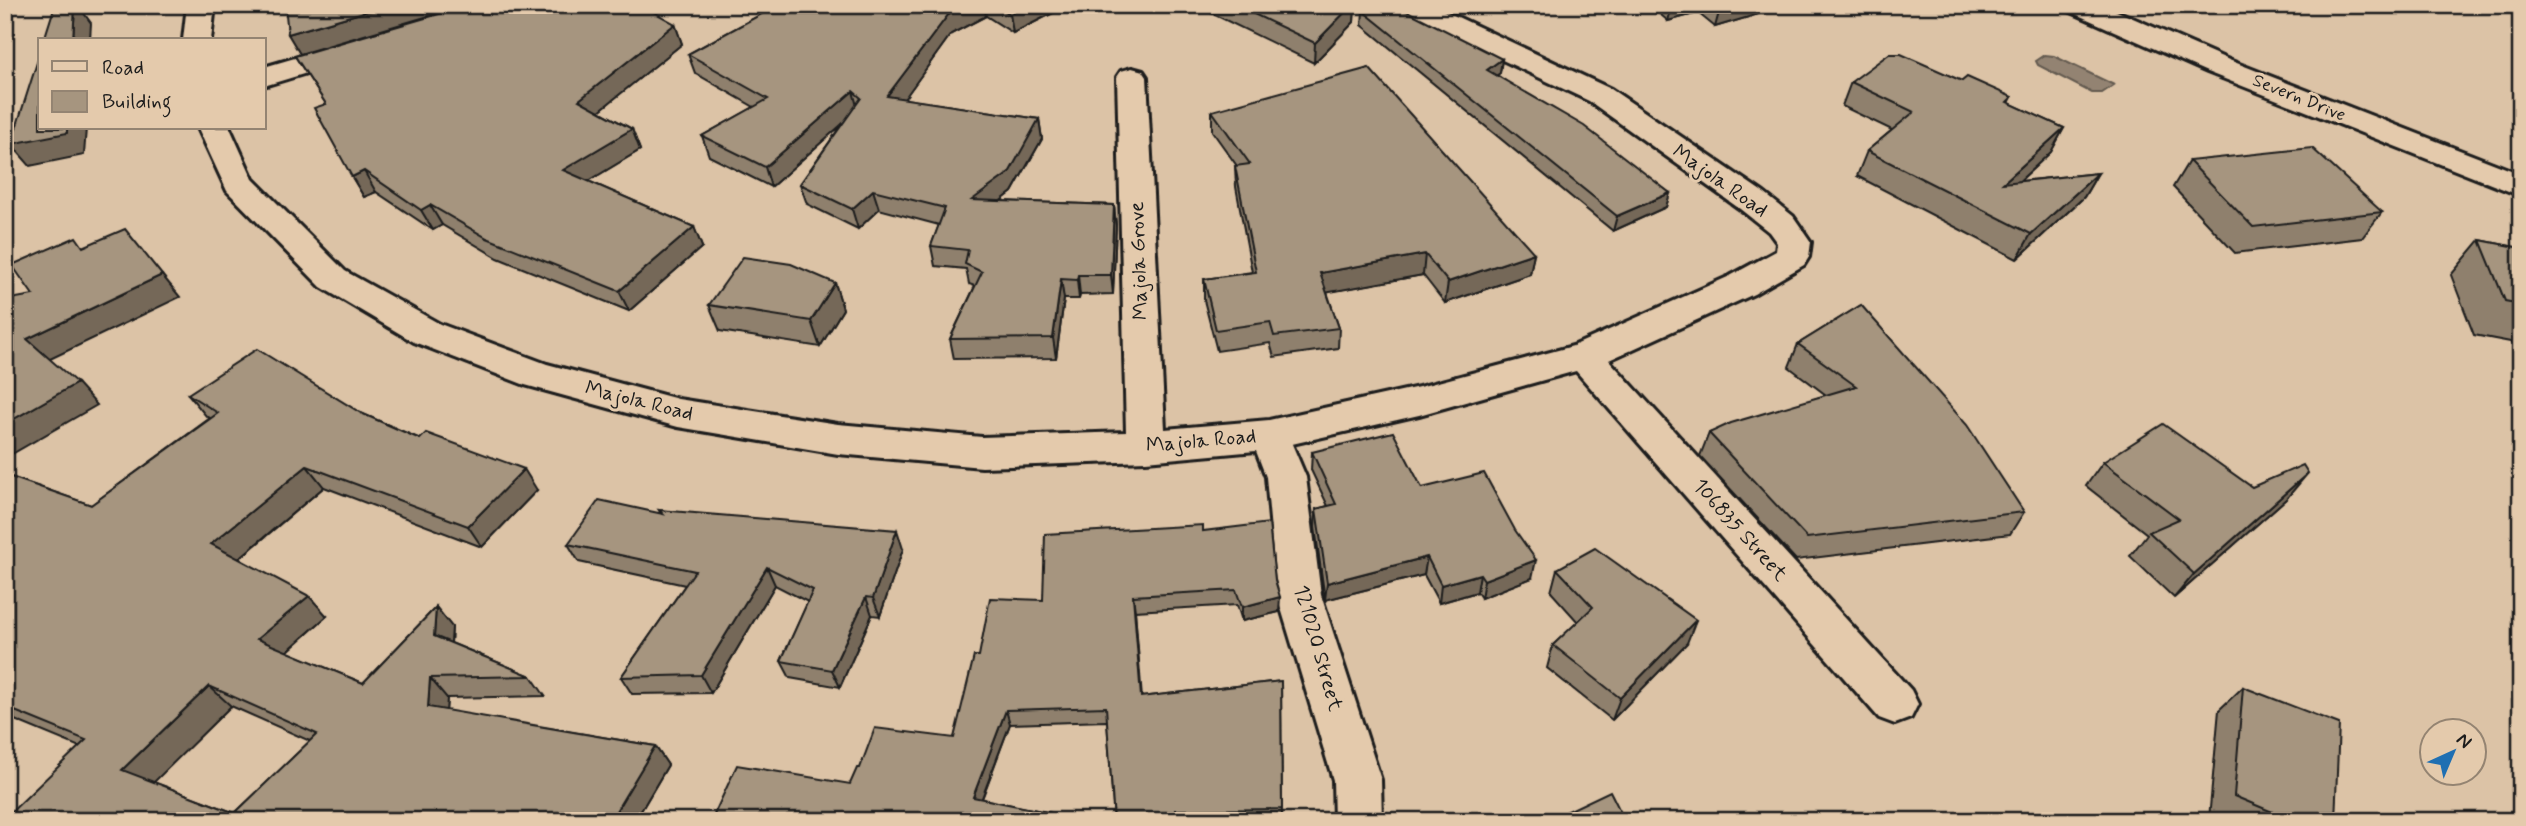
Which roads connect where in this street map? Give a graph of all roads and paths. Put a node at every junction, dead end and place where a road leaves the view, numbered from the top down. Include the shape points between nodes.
1 (201, 5) edge
2 (1409, 5) edge
3 (2079, 5) edge
4 (197, 38) edge
5 (379, 43) edge
6 (266, 75) edge
7 (1132, 77) dead end
8 (215, 130) edge
9 (2521, 187) edge
10 (1584, 356) junction
11 (1269, 435) junction
12 (1146, 446) junction
13 (1895, 704) dead end
14 (1358, 821) edge

1 - 4 street
2 - 10 street, Majola Road via 1600,96 1752,201 1781,224 1794,242 1792,257 1742,285
3 - 9 street, Severn Drive
5 - 6 street
7 - 12 street, Majola Grove
8 - 12 street, Majola Road via 239,184 333,279 427,333 538,375 678,413 838,439 982,452
10 - 11 street, Majola Road via 1419,401
10 - 13 street, 106835 Street
11 - 12 street, Majola Road
11 - 14 street, 121020 Street via 1286,477 1299,596 1357,780

